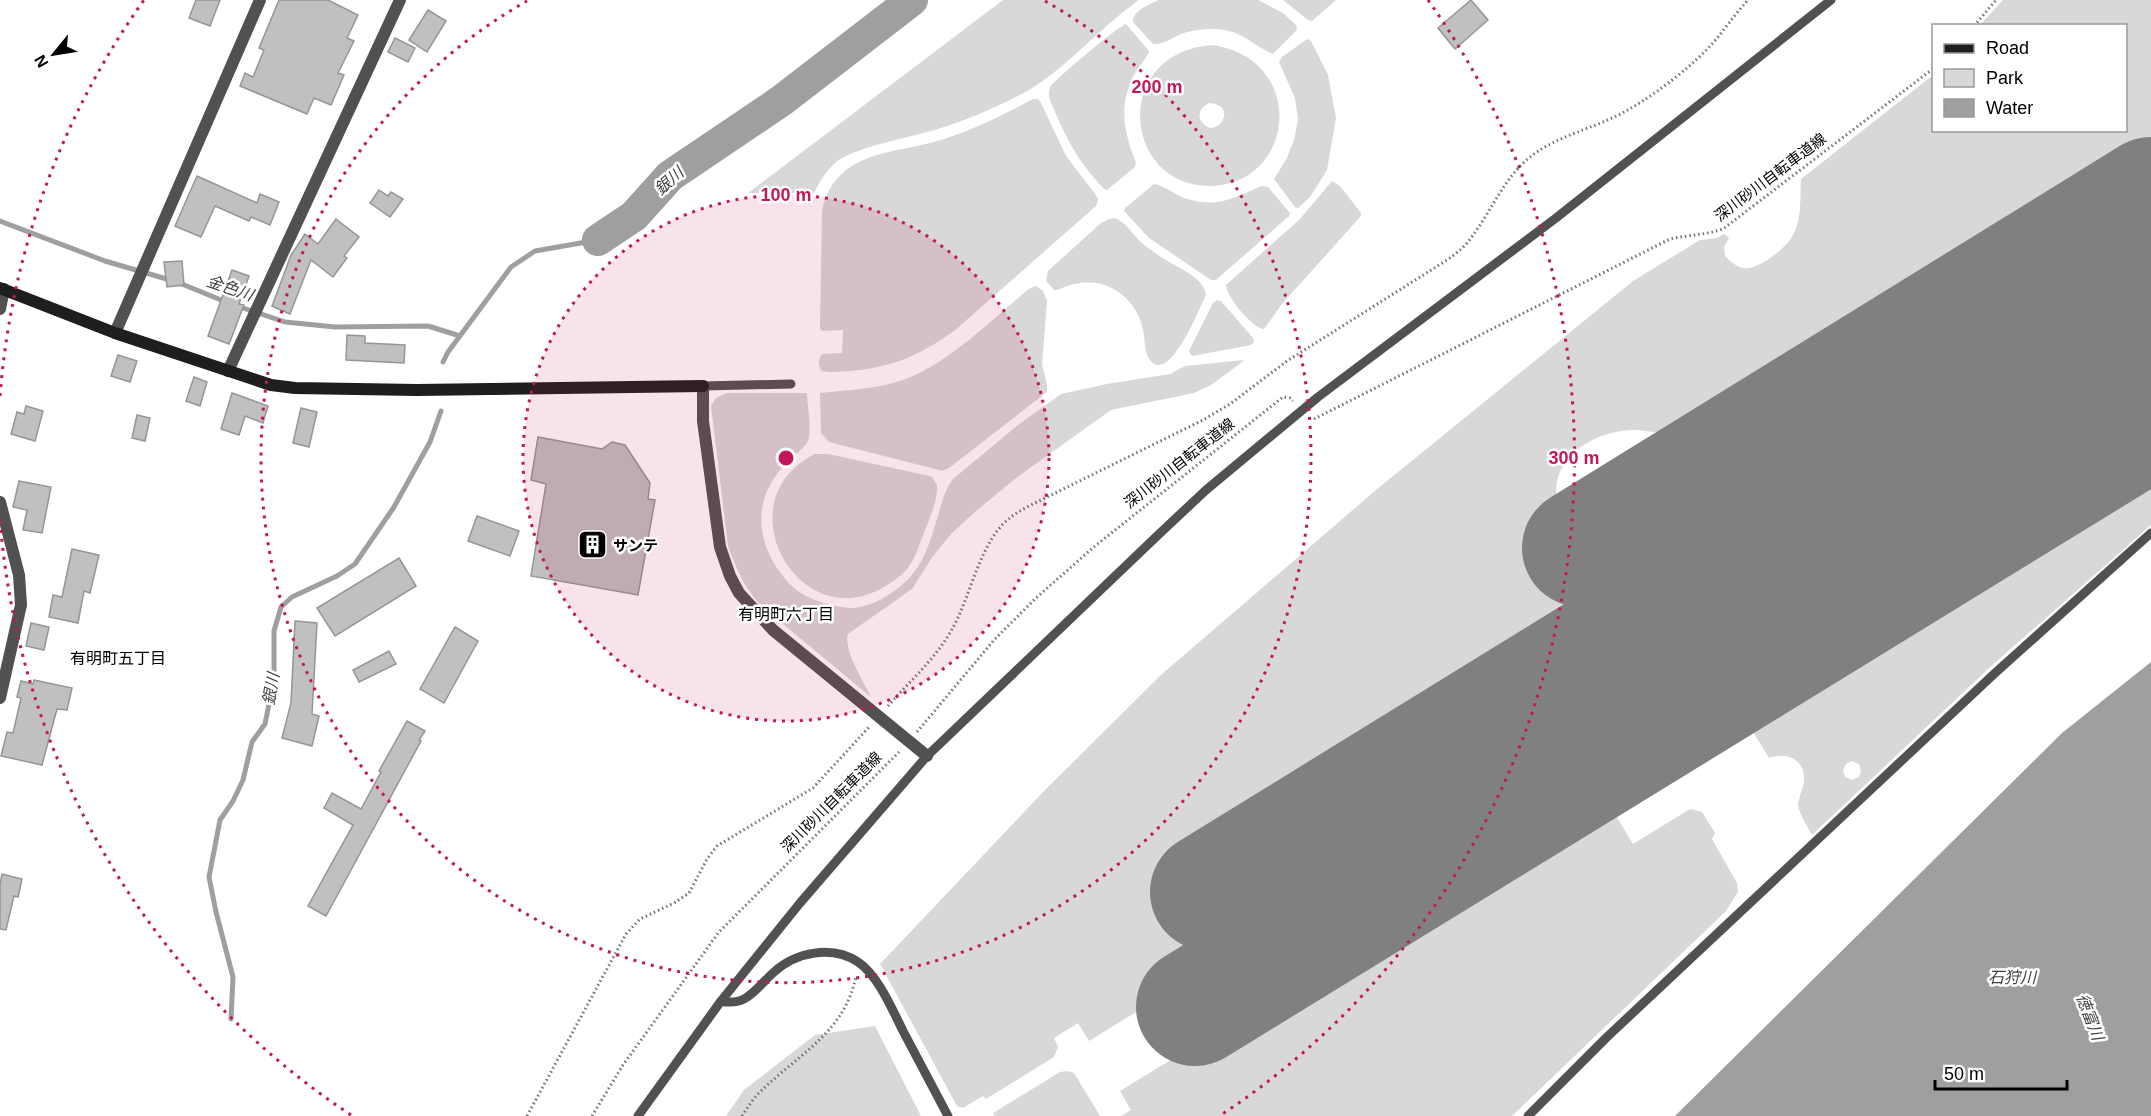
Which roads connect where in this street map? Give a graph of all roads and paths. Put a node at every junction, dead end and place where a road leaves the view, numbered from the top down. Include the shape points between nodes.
1 (260, 0) edge
2 (400, 0) edge
3 (1748, 0) edge
4 (1831, 0) edge
5 (1996, 0) edge
6 (1976, 24) edge
7 (1932, 70) edge
8 (2, 289) edge
9 (0, 309) edge
10 (115, 333) junction
11 (228, 371) junction
12 (791, 384) dead end
13 (703, 386) junction
14 (1302, 411) junction
15 (0, 502) edge
16 (2151, 533) edge
17 (0, 698) edge
18 (879, 716) junction
19 (909, 741) junction
20 (927, 756) junction
21 (859, 962) junction
22 (721, 1000) junction
23 (527, 1116) edge
24 (592, 1116) edge
25 (638, 1116) edge
26 (742, 1116) edge
27 (948, 1116) edge
28 (1528, 1116) edge

1 - 10 street
2 - 11 street
3 - 18 path via 1712,44 1671,81 1626,112 1529,157 1506,183 1473,235 1447,260 1287,361 1203,420 1010,517 988,548 951,631
4 - 14 lane via 1556,218
5 - 6 path
7 - 14 path, 深川砂川自転車道線 via 1723,229 1670,239 1318,418
8 - 9 street
8 - 10 street
10 - 11 street
11 - 13 street via 295,388
12 - 13 lane
13 - 18 street via 703,421 720,547 739,593 773,630
14 - 19 path, 深川砂川自転車道線 via 1290,398 1283,397 1095,546 993,640
14 - 20 lane via 1206,490
15 - 17 street via 19,575 21,605
16 - 28 lane via 1994,674
18 - 19 street
18 - 23 path via 813,788 717,846 689,892 640,920 626,934
19 - 20 street
19 - 24 path, 深川砂川自転車道線 via 718,932 623,1065
20 - 22 lane
21 - 22 lane via 836,953 811,953 775,970 740,1002
21 - 26 path via 847,1006 802,1057 760,1090
21 - 27 lane via 872,975 889,1004
22 - 25 lane

